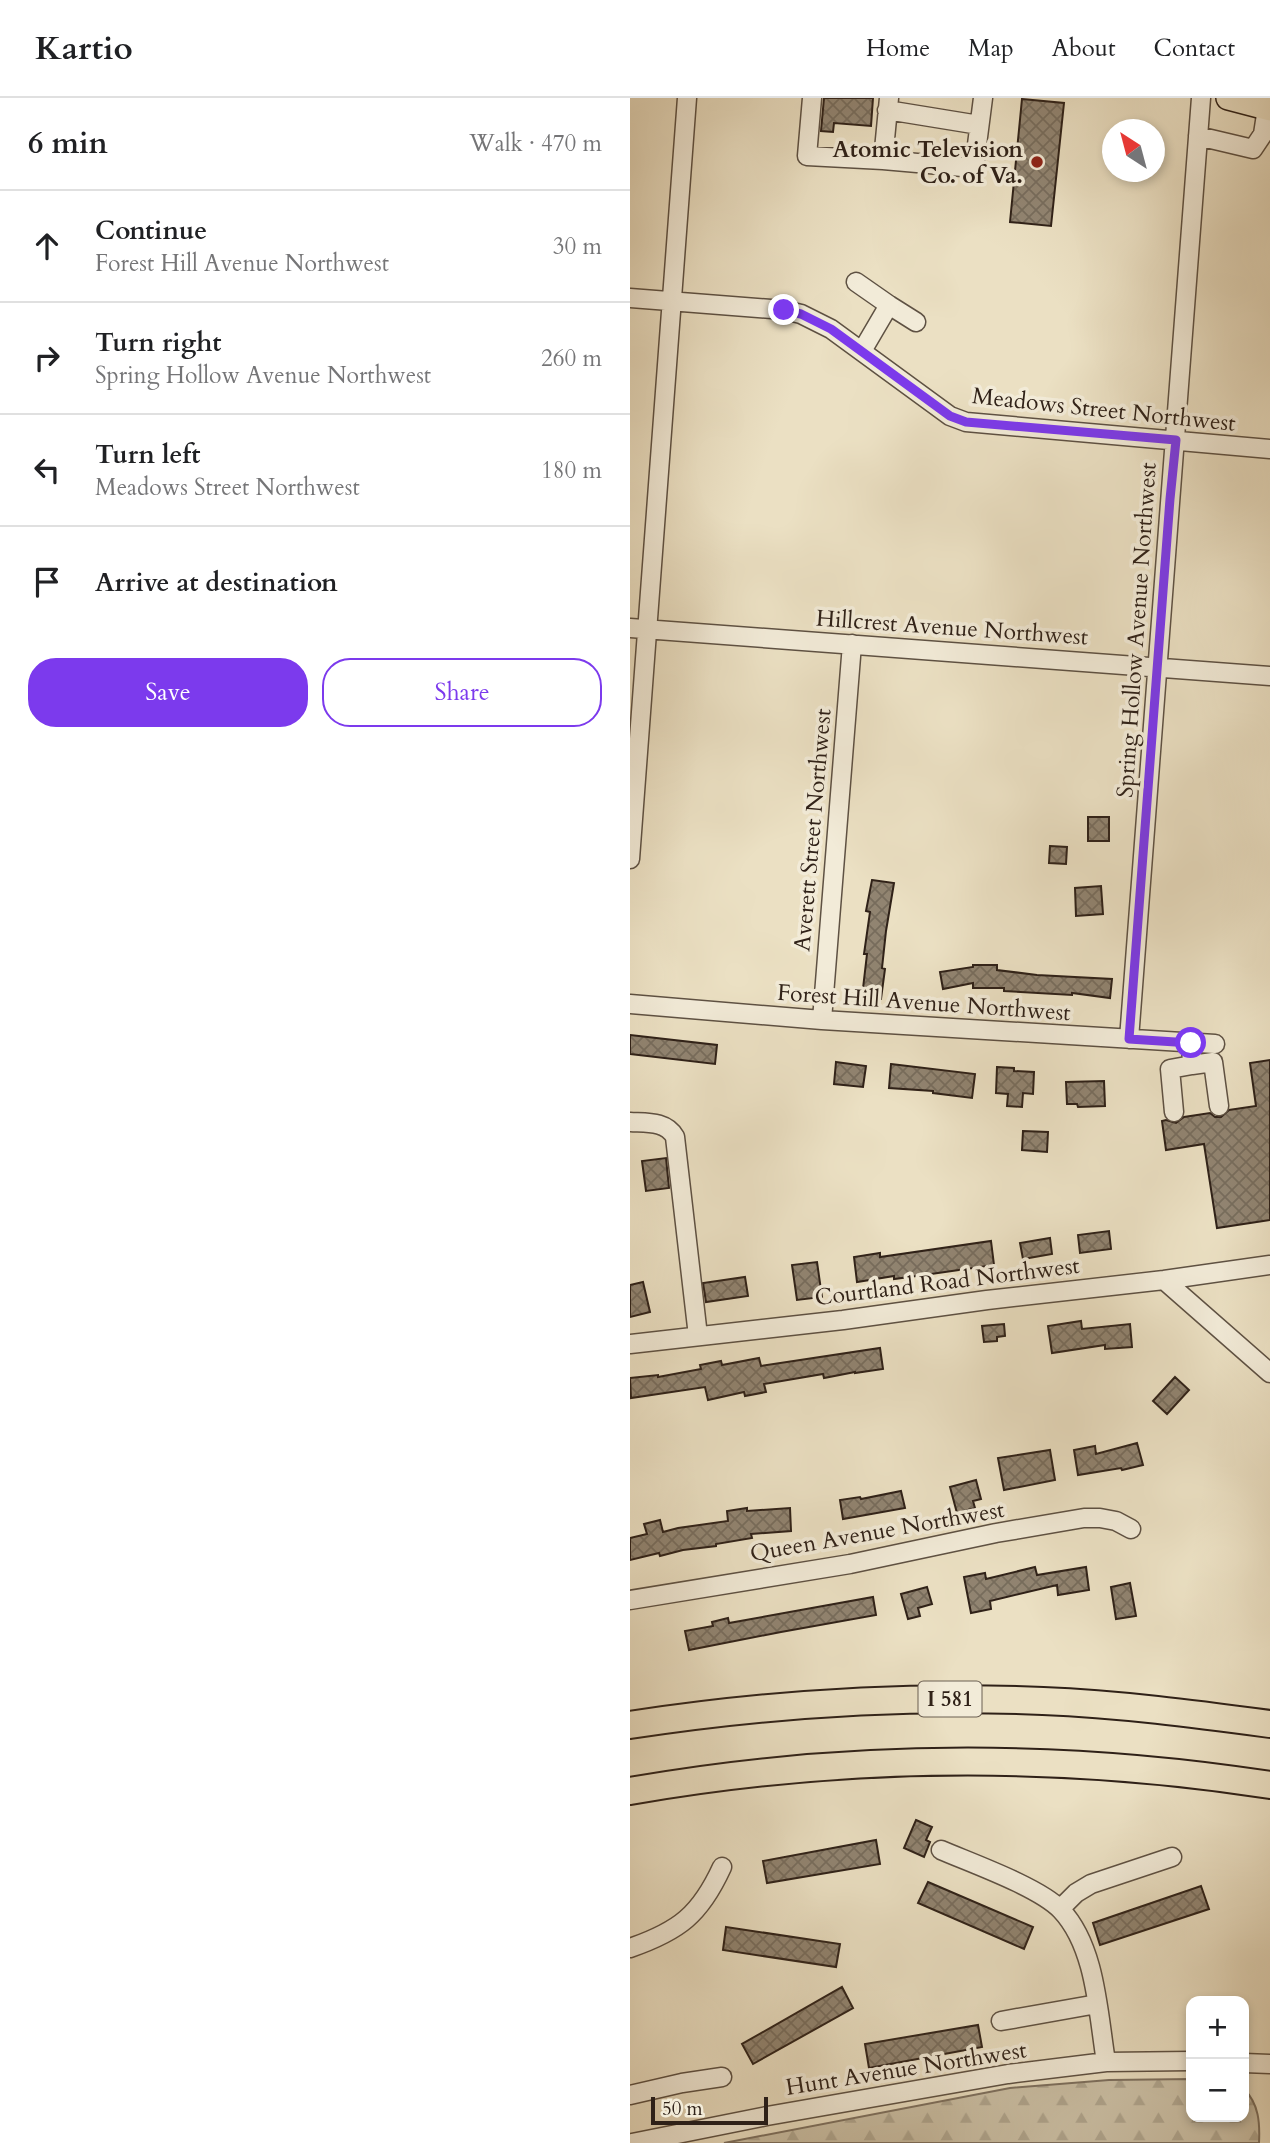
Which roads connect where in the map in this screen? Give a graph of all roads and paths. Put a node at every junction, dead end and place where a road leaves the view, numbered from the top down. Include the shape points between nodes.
1 (687, 98) edge
2 (812, 98) edge
3 (983, 98) edge
4 (1200, 98) edge
5 (1228, 98) edge
6 (888, 104) edge
7 (1268, 108) edge
8 (979, 125) junction
9 (1198, 136) junction
10 (883, 160) junction
11 (856, 282) dead end
12 (630, 298) edge
13 (671, 301) junction
14 (889, 305) junction
15 (916, 321) dead end
16 (862, 351) junction
17 (1176, 440) junction
18 (1270, 449) edge
19 (638, 629) edge
20 (852, 644) junction
21 (1158, 668) junction
22 (1270, 676) edge
23 (630, 859) edge
24 (630, 1004) edge
25 (821, 1020) junction
26 (1129, 1039) junction
27 (1191, 1043) junction
28 (1214, 1044) dead end
29 (1192, 1065) junction
30 (1219, 1106) dead end
31 (1174, 1112) dead end
32 (630, 1122) edge
33 (1270, 1265) edge
34 (1164, 1280) junction
35 (698, 1336) junction
36 (630, 1344) edge
37 (1270, 1373) edge
38 (1131, 1529) dead end
39 (630, 1600) edge
40 (1270, 1724) edge
41 (630, 1725) edge
42 (1270, 1785) edge
43 (630, 1791) edge
44 (941, 1850) dead end
45 (1172, 1857) dead end
46 (722, 1867) dead end
47 (1060, 1909) junction
48 (630, 1948) edge
49 (1097, 2004) junction
50 (1001, 2021) dead end
51 (1186, 2061) edge
52 (1106, 2062) junction
53 (1249, 2063) edge
54 (1270, 2064) edge
55 (722, 2077) dead end
56 (630, 2095) edge
57 (632, 2143) edge

1 - 13 street
2 - 10 street via 807,156
3 - 8 street
4 - 9 street, Spring Hollow Avenue Northwest
5 - 7 main road
6 - 8 street
6 - 10 street
7 - 9 street via 1263,134 1253,149
8 - 10 street via 974,168
9 - 17 street, Spring Hollow Avenue Northwest
11 - 14 street
12 - 13 street, Meadows Street Northwest
13 - 16 street, Meadows Street Northwest via 801,314
13 - 19 street
14 - 15 street
14 - 16 street
16 - 17 street, Meadows Street Northwest via 950,416 966,422
17 - 18 street, Meadows Street Northwest
17 - 21 street, Spring Hollow Avenue Northwest
19 - 20 street, Hillcrest Avenue Northwest
19 - 23 street
20 - 21 street, Hillcrest Avenue Northwest
20 - 25 street, Averett Street Northwest
21 - 22 street, Hillcrest Avenue Northwest
21 - 26 street, Spring Hollow Avenue Northwest
24 - 25 street, Forest Hill Avenue Northwest
25 - 26 street, Forest Hill Avenue Northwest
26 - 27 street, Forest Hill Avenue Northwest
27 - 28 street, Forest Hill Avenue Northwest
27 - 29 street
29 - 30 street via 1213,1062
29 - 31 street via 1170,1069
32 - 35 street via 664,1125 675,1137
33 - 34 street, Courtland Road Northwest
34 - 35 street, Courtland Road Northwest
34 - 37 street
35 - 36 street, Courtland Road Northwest
38 - 39 street, Queen Avenue Northwest via 1116,1521 1084,1518 850,1564
40 - 41 highway, I 581 via 1103,1705 929,1699 813,1704
42 - 43 highway via 1052,1762 918,1762 759,1771
44 - 47 street
45 - 47 street via 1091,1884
46 - 48 street via 713,1887 688,1918 671,1932
47 - 49 street via 1085,1949
49 - 50 street
49 - 52 street
51 - 52 street, Hunt Avenue Northwest
52 - 57 street, Hunt Avenue Northwest via 1008,2074
53 - 54 street
55 - 56 street

